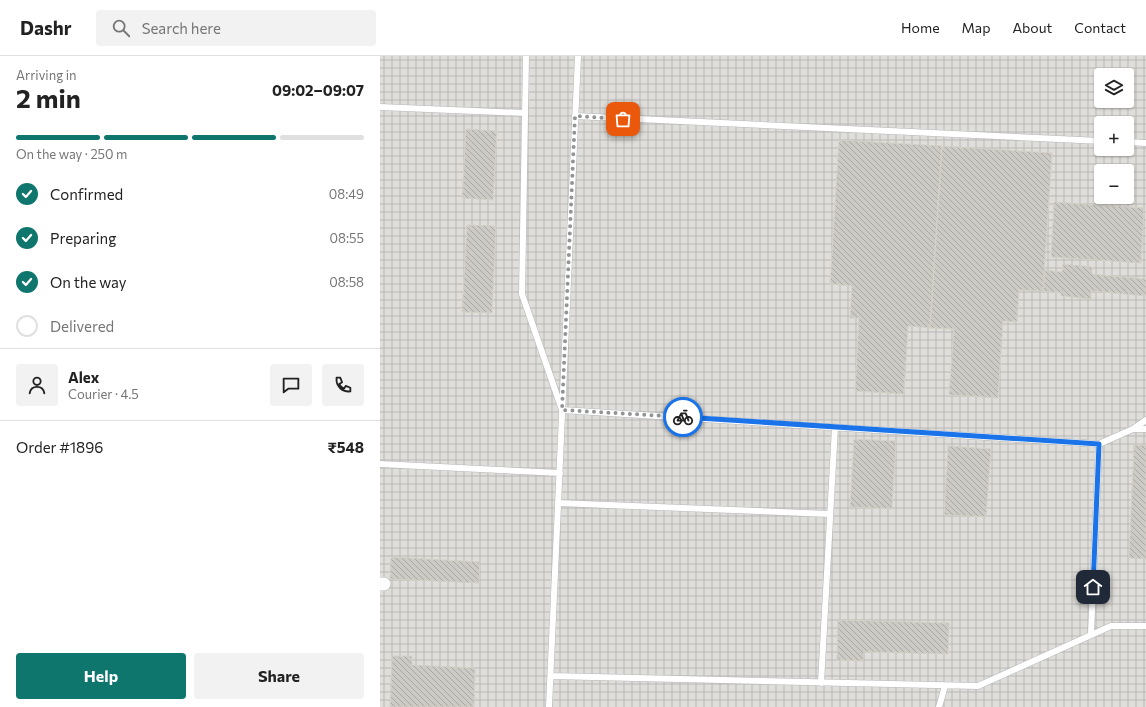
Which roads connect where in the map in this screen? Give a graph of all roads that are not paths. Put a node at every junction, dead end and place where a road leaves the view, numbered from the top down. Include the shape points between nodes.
1 (526, 56) edge
2 (578, 56) edge
3 (380, 107) edge
4 (525, 113) junction
5 (575, 116) junction
6 (1094, 141) edge
7 (1134, 142) edge
8 (1146, 143) edge
9 (562, 410) junction
10 (1146, 420) edge
11 (835, 427) junction
12 (1134, 429) junction
13 (1146, 429) edge
14 (1099, 444) junction
15 (380, 464) edge
16 (560, 473) junction
17 (558, 503) junction
18 (830, 514) junction
19 (1146, 626) edge
20 (1091, 634) junction
21 (551, 676) junction
22 (821, 683) junction
23 (945, 686) junction
24 (549, 707) edge
25 (939, 707) edge

1 - 4 lane
2 - 5 lane
3 - 4 lane
4 - 9 lane via 522,294
5 - 6 lane
5 - 9 lane
7 - 8 lane
9 - 11 lane
9 - 16 lane
10 - 12 lane
11 - 14 lane
11 - 18 lane
12 - 13 lane
12 - 14 lane
14 - 20 lane
15 - 16 lane
16 - 17 lane
17 - 18 lane
17 - 21 lane
18 - 22 lane
19 - 20 lane via 1111,626
20 - 23 lane via 978,686
21 - 22 lane
21 - 24 lane
22 - 23 lane
23 - 25 lane

